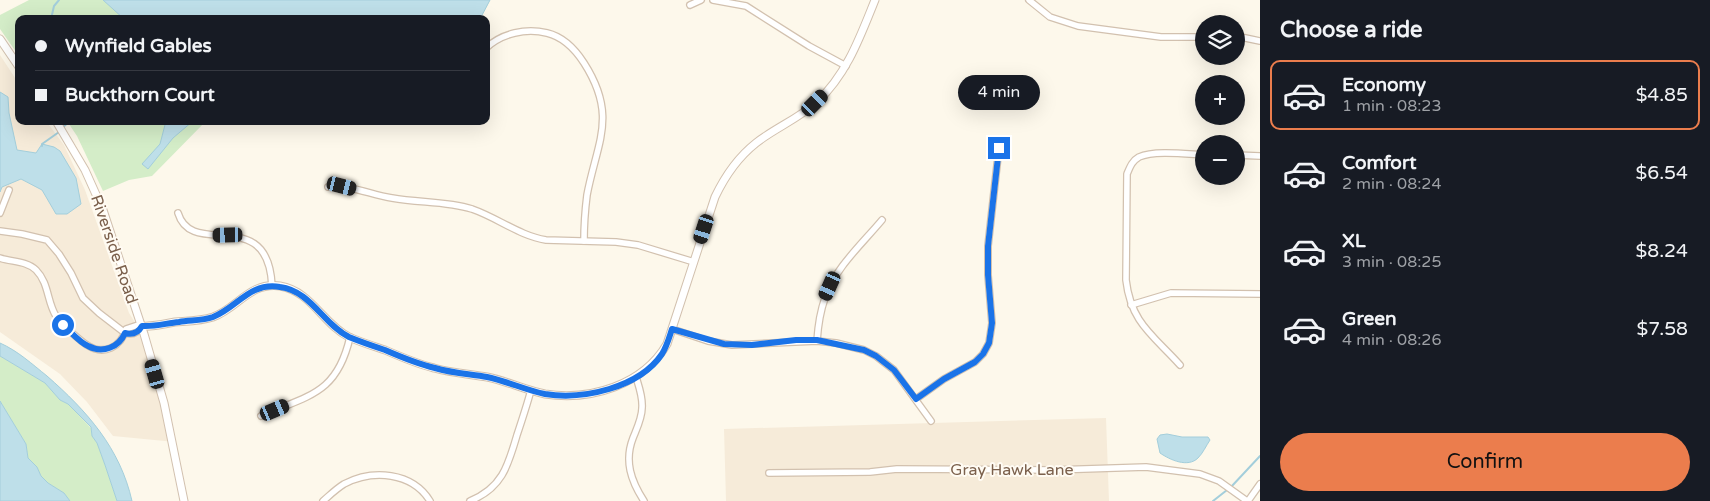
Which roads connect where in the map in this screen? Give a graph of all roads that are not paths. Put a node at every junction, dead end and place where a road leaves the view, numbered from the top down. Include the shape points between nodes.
1 (701, 0) edge
2 (713, 0) edge
3 (875, 0) edge
4 (1029, 0) edge
5 (690, 5) dead end
6 (1195, 37) edge
7 (1245, 38) edge
8 (0, 39) edge
9 (1260, 41) edge
10 (490, 45) edge
11 (15, 61) edge
12 (846, 66) junction
13 (59, 125) edge
14 (999, 148) dead end
15 (1195, 155) edge
16 (1245, 155) edge
17 (1260, 156) edge
18 (328, 188) dead end
19 (9, 190) dead end
20 (0, 213) edge
21 (178, 213) dead end
22 (882, 220) dead end
23 (0, 231) edge
24 (584, 241) junction
25 (0, 258) edge
26 (694, 262) junction
27 (272, 286) junction
28 (1260, 294) edge
29 (1131, 305) junction
30 (142, 326) junction
31 (672, 329) junction
32 (125, 333) junction
33 (350, 337) junction
34 (817, 340) junction
35 (1180, 364) dead end
36 (636, 377) junction
37 (531, 390) junction
38 (916, 399) junction
39 (261, 416) dead end
40 (931, 421) dead end
41 (769, 472) dead end
42 (1260, 484) edge
43 (478, 499) edge
44 (184, 501) edge
45 (323, 501) edge
46 (430, 501) edge
47 (470, 501) edge
48 (644, 501) edge
49 (1248, 501) edge

1 - 5 street
2 - 12 street via 746,6
3 - 12 street
4 - 6 street via 1050,17 1078,26 1161,38
7 - 9 street
8 - 11 street
10 - 24 street via 510,34 549,33 578,52 590,71 600,98 603,126 587,196
12 - 26 street via 815,103 756,143 732,166 715,197
13 - 30 street, Riverside Road via 86,170 103,210
14 - 38 street via 988,246 992,323 989,343 975,362
15 - 29 street via 1148,154 1131,164 1127,174 1126,280
16 - 17 street
18 - 24 street via 342,186 392,198 457,205 535,238
19 - 20 street
21 - 27 street via 183,224 195,232 236,236 255,244 269,262
22 - 34 street via 830,286 820,311
23 - 32 street via 47,240 71,273 83,298
24 - 26 street via 638,245
25 - 32 street via 35,269 44,282 55,316 88,346 108,349 117,345
26 - 31 street
27 - 30 street via 250,292 212,317
27 - 33 street via 301,294 330,324
28 - 29 street via 1171,293
29 - 35 street via 1145,330
30 - 32 street via 126,329
30 - 44 street, Riverside Road via 164,404
31 - 34 street via 732,345
31 - 36 street via 661,355
33 - 37 street via 434,368 488,377
33 - 39 street via 340,367 328,384
34 - 38 street via 864,350 876,356 894,370
36 - 37 street via 616,387 583,394 557,395
36 - 48 street via 642,407 628,464
37 - 43 street via 506,470
38 - 40 street
41 - 49 street, Gray Hawk Lane via 1146,467 1200,474 1219,481
42 - 49 street
43 - 47 street
45 - 46 street via 346,484 361,478 389,475 415,484

